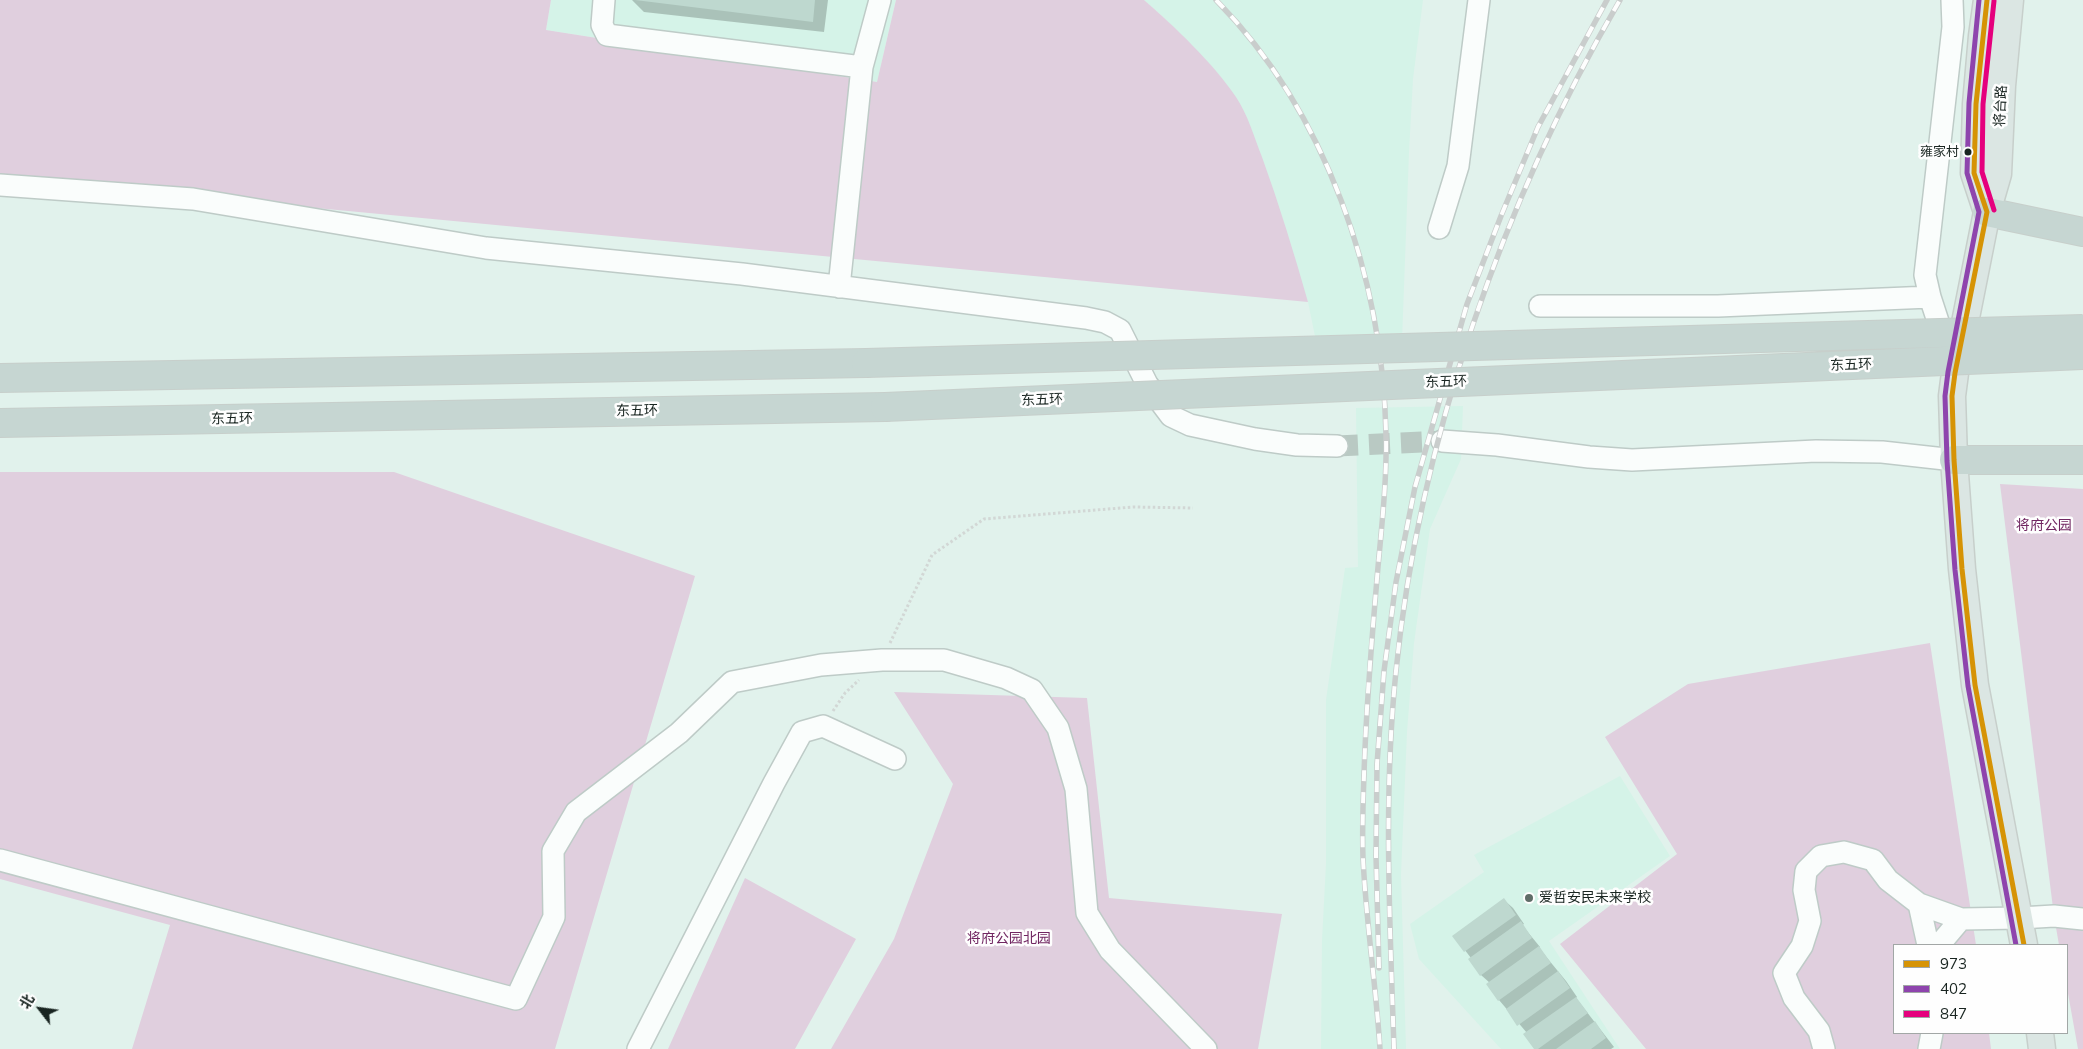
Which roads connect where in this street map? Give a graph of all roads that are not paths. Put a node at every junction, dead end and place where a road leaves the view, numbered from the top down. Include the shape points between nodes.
1 (604, 0) edge
2 (880, 0) edge
3 (1479, 0) edge
4 (1952, 0) edge
5 (1987, 0) edge
6 (2010, 0) edge
7 (862, 67) junction
8 (0, 185) edge
9 (1987, 212) junction
10 (1439, 228) dead end
11 (2083, 232) edge
12 (839, 287) junction
13 (1930, 297) junction
14 (1540, 306) dead end
15 (2083, 329) edge
16 (2083, 354) edge
17 (1955, 373) junction
18 (0, 378) edge
19 (0, 423) edge
20 (1442, 441) tunnel mouth
21 (1337, 446) tunnel mouth
22 (1954, 460) junction
23 (2083, 460) edge
24 (894, 759) dead end
25 (0, 860) edge
26 (1919, 904) junction
27 (2020, 918) junction
28 (1962, 919) junction
29 (2083, 919) edge
30 (1928, 944) edge
31 (1940, 944) edge
32 (2024, 944) edge
33 (1932, 1034) edge
34 (2040, 1034) edge
35 (638, 1049) edge
36 (1206, 1049) edge
37 (1824, 1049) edge
38 (1929, 1049) edge
39 (2042, 1049) edge

1 - 7 street via 602,25 607,35
2 - 7 street
3 - 10 street via 1458,166
4 - 13 street via 1953,27 1925,275
5 - 9 main road, 将台路 via 1976,104 1974,173
6 - 9 main road, 将台路 via 1998,174
7 - 12 street
8 - 12 street via 193,199 486,248
9 - 11 highway
9 - 17 main road, 将台路
12 - 21 street via 1105,322 1120,330 1146,384 1171,416 1190,425 1255,439
13 - 14 street via 1718,306
13 - 17 street
15 - 18 highway, bridge via 866,363
16 - 19 highway, 东五环, bridge via 885,407
17 - 22 main road, 将台路 via 1952,396
20 - 22 street via 1632,460 1816,451 1882,452
22 - 23 highway
22 - 27 main road, 将台路 via 1975,685
24 - 35 street via 823,726 802,732
25 - 36 street via 516,999 554,917 554,851 576,812 679,733 732,682 821,665 882,660 944,660 1006,678 1032,690 1058,728 1076,788 1087,913 1110,950
26 - 28 street
26 - 30 street
26 - 37 street via 1888,880 1873,860 1844,852 1821,856 1806,871 1804,890 1810,921 1802,946 1784,973 1794,998 1820,1031
27 - 28 street
27 - 29 street via 2054,916
27 - 32 main road, 将台路
28 - 31 street
33 - 38 street
34 - 39 main road

